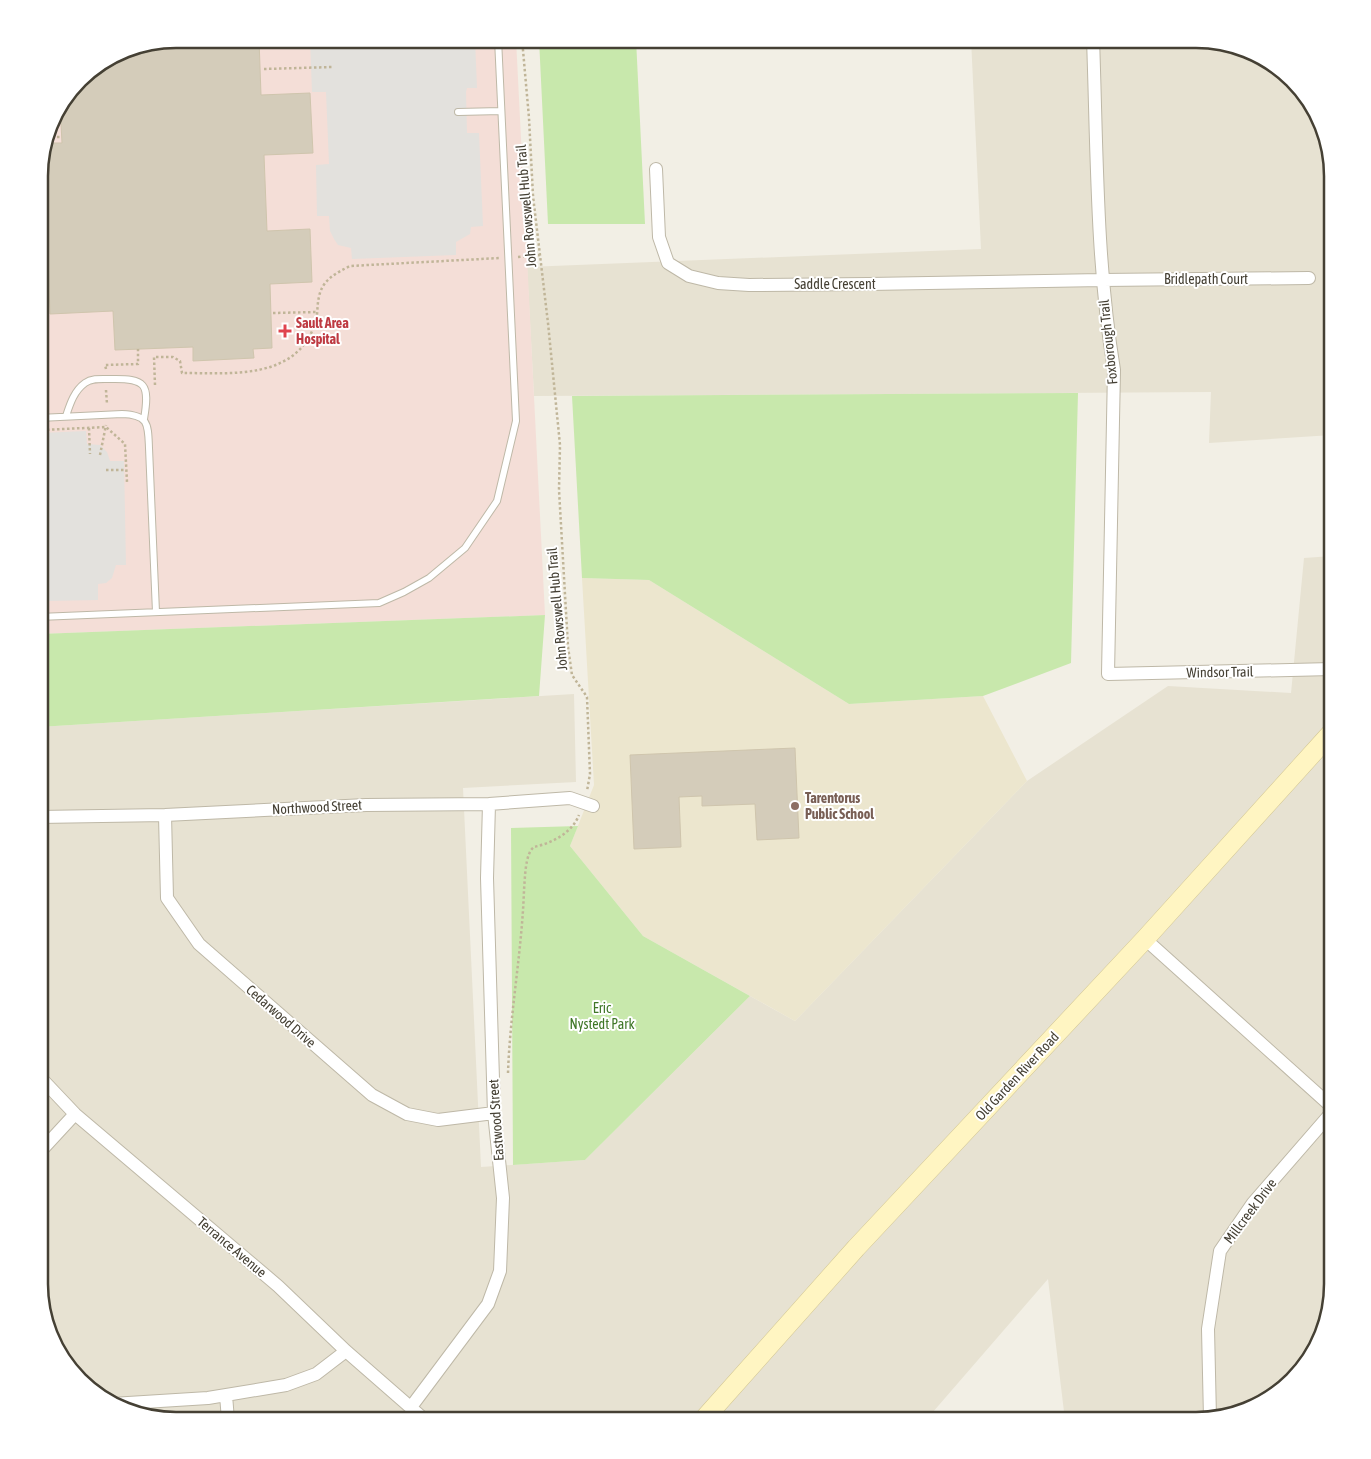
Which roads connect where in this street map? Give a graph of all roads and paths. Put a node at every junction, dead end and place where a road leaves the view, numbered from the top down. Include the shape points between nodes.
1 (498, 48) edge
2 (523, 48) edge
3 (1093, 48) edge
4 (333, 67) dead end
5 (264, 69) dead end
6 (501, 111) junction
7 (458, 112) dead end
8 (54, 136) edge
9 (62, 136) dead end
10 (656, 169) dead end
11 (540, 255) junction
12 (508, 258) junction
13 (1309, 278) dead end
14 (1102, 280) junction
15 (317, 312) junction
16 (273, 314) dead end
17 (138, 349) dead end
18 (106, 379) junction
19 (144, 386) junction
20 (107, 414) junction
21 (66, 416) junction
22 (48, 417) edge
23 (144, 419) junction
24 (106, 427) junction
25 (89, 428) junction
26 (48, 430) edge
27 (90, 454) dead end
28 (100, 455) dead end
29 (106, 470) dead end
30 (126, 470) junction
31 (127, 482) dead end
32 (156, 612) junction
33 (48, 617) edge
34 (1324, 669) edge
35 (1108, 674) joint
36 (1324, 741) edge
37 (489, 804) junction
38 (588, 804) junction
39 (165, 815) junction
40 (47, 817) edge
41 (1145, 939) junction
42 (508, 1074) dead end
43 (47, 1085) edge
44 (1324, 1100) edge
45 (494, 1113) junction
46 (74, 1114) junction
47 (1324, 1121) edge
48 (47, 1144) edge
49 (346, 1351) junction
50 (226, 1394) junction
51 (129, 1403) edge
52 (411, 1407) junction
53 (1210, 1410) edge
54 (227, 1412) edge
55 (416, 1412) edge
56 (710, 1412) edge

1 - 6 lane
2 - 11 path, John Rowswell Hub Trail via 532,196
3 - 14 street, Foxborough Trail
4 - 5 path
6 - 7 lane
6 - 12 lane
8 - 9 path
10 - 14 street, Saddle Crescent via 659,237 668,263 689,276 718,283 749,285
11 - 12 path
11 - 38 path, John Rowswell Hub Trail via 560,446 559,490 568,647 572,675 587,697
12 - 15 path via 350,266 334,274 324,284
12 - 32 lane via 516,421 497,501 465,548 429,578 379,602
13 - 14 street, Bridlepath Court
14 - 35 street, Foxborough Trail via 1114,370
15 - 16 path
15 - 19 path via 306,343 289,359 269,368 246,372 182,373 180,361 173,357 154,357 155,386
17 - 18 path via 138,364 105,365
18 - 19 lane via 131,378
18 - 20 path
18 - 21 lane via 83,384 71,401
19 - 23 lane
20 - 21 lane
20 - 23 lane via 134,414
20 - 24 path
21 - 22 lane
23 - 32 lane via 148,426
24 - 25 path
24 - 28 path
24 - 30 path via 125,444
25 - 26 path
25 - 27 path
29 - 30 path
30 - 31 path
32 - 33 lane
34 - 35 street, Windsor Trail
36 - 41 main road, Old Garden River Road
37 - 38 street, Northwood Street via 570,798
37 - 39 street, Northwood Street via 366,804
37 - 45 street, Eastwood Street via 487,878
38 - 42 path, John Rowswell Hub Trail via 576,824 562,835 530,849
39 - 40 street, Northwood Street
39 - 45 street, Cedarwood Drive via 167,898 199,944 372,1095 407,1114 438,1120
41 - 44 street
41 - 56 main road, Old Garden River Road via 856,1248
43 - 46 street, Terrance Avenue
45 - 52 street, Eastwood Street via 502,1198 500,1272 488,1304
46 - 48 street
46 - 49 street, Terrance Avenue via 278,1286
47 - 53 street, Millcreek Drive via 1253,1203 1220,1251 1208,1329
49 - 50 street via 316,1374 286,1385
49 - 52 street, Terrance Avenue
50 - 51 street
50 - 54 street
52 - 55 street, Terrance Avenue

